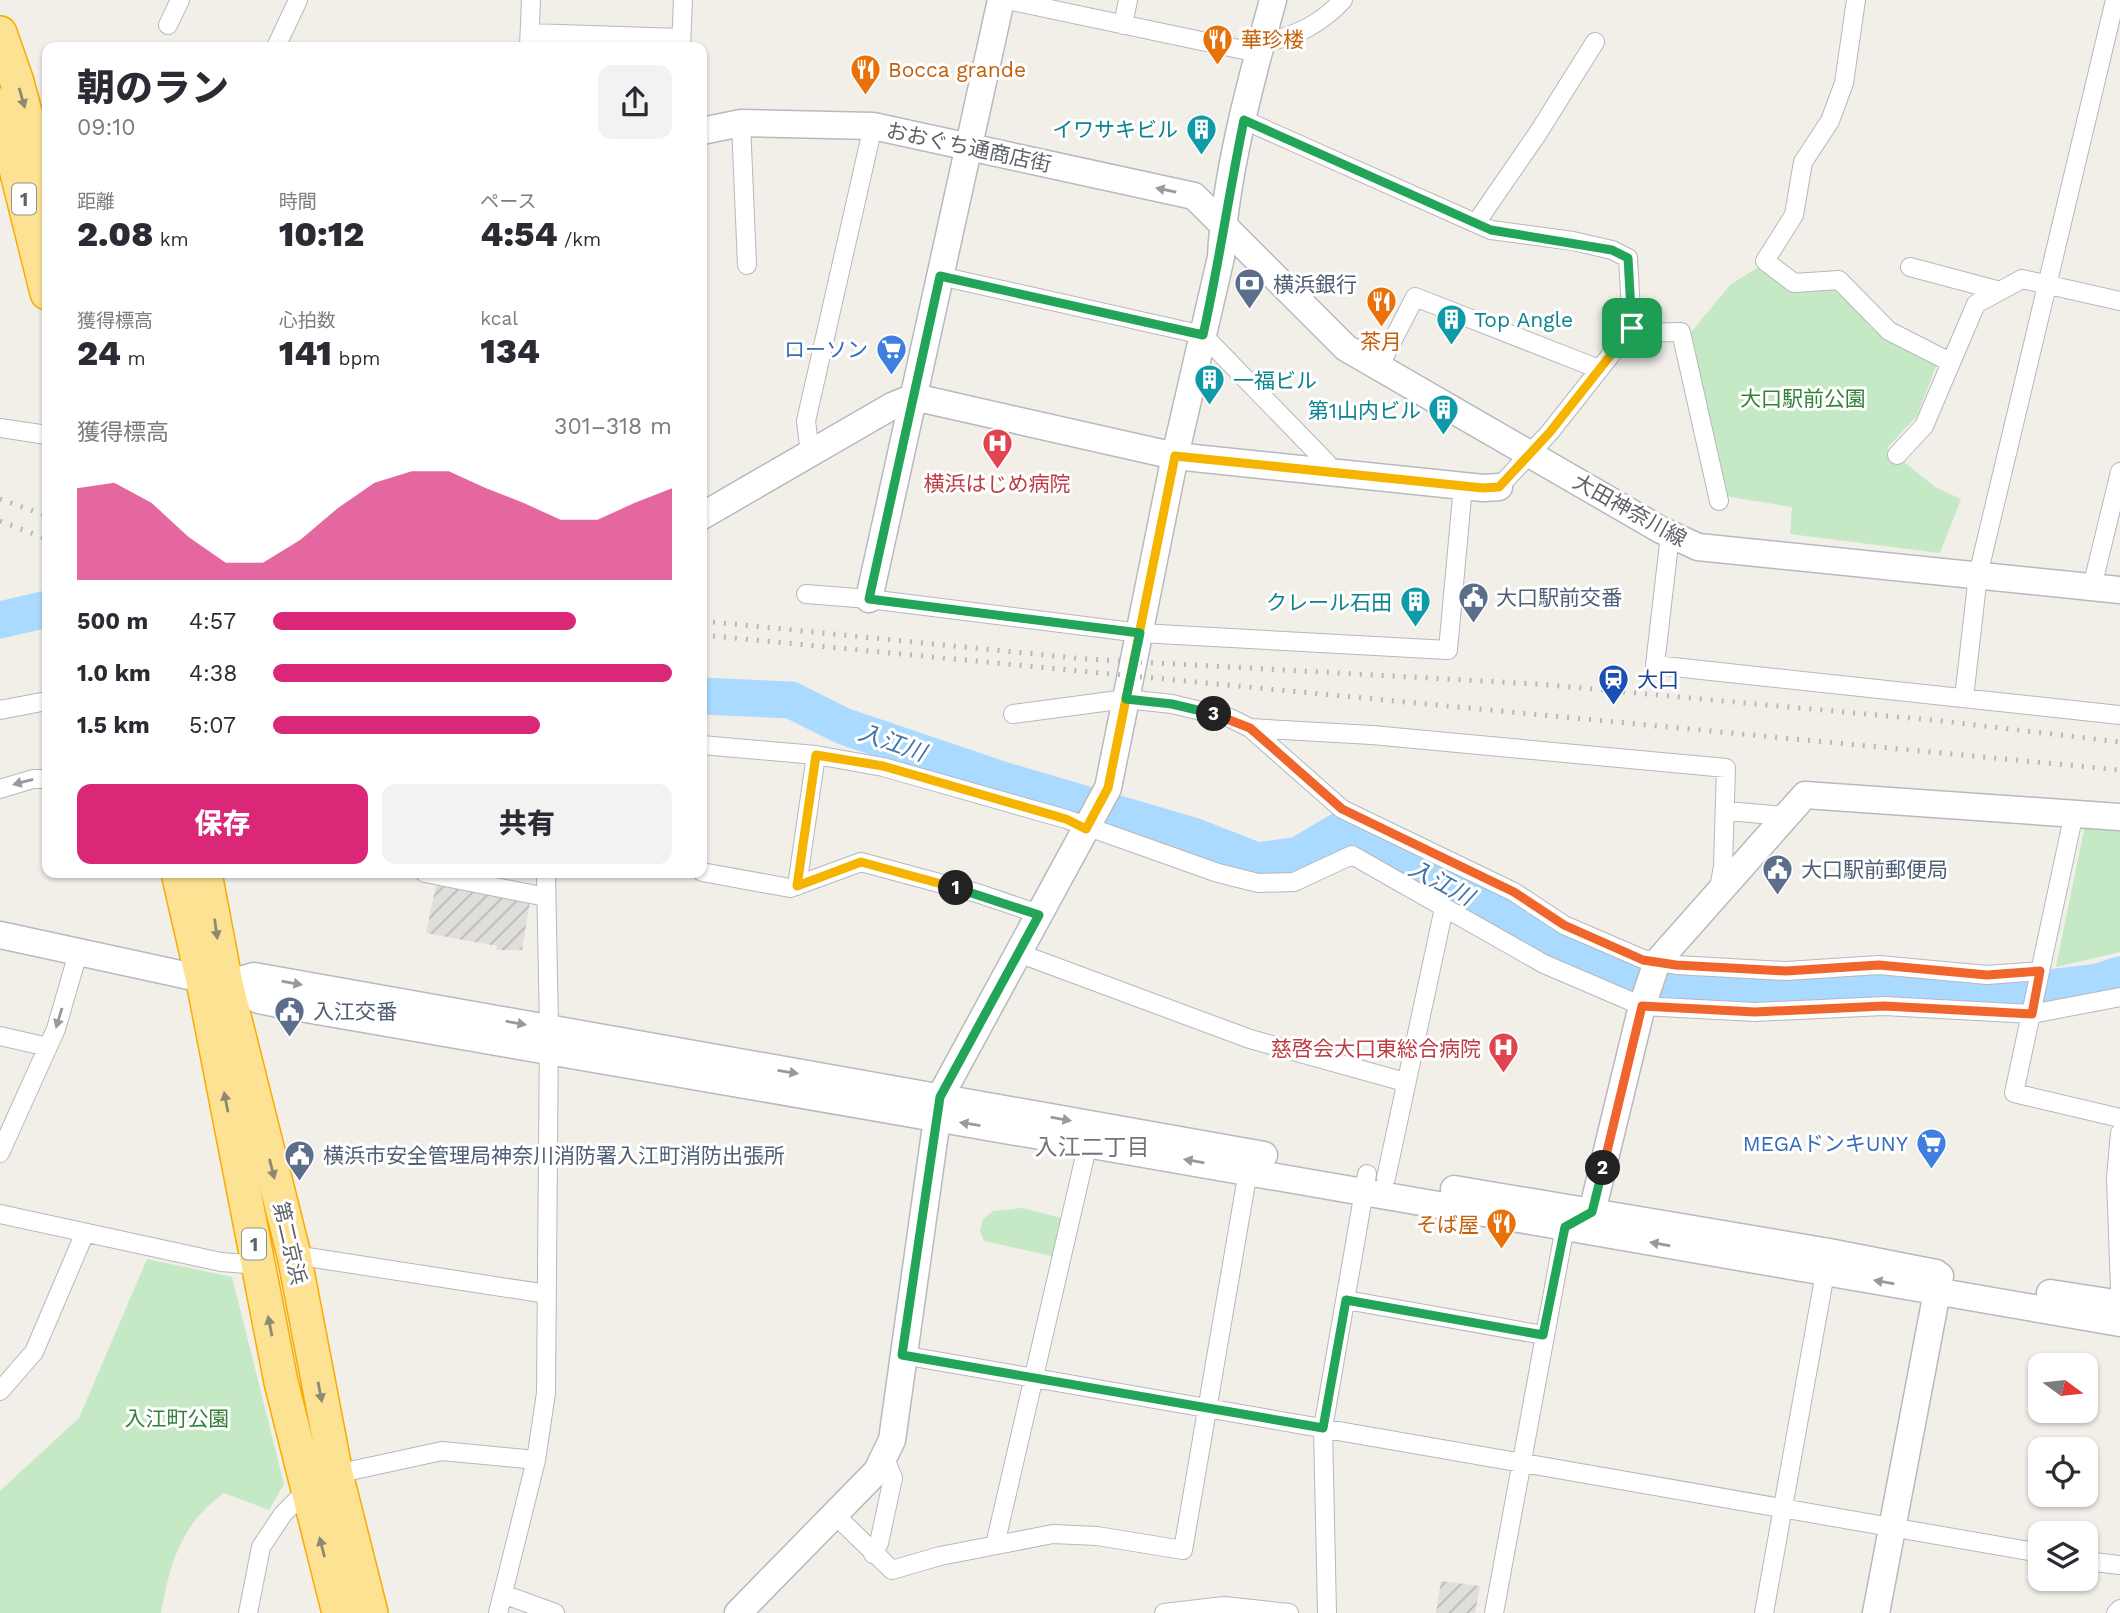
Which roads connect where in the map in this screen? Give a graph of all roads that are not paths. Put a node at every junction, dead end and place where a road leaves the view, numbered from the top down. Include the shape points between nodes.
1 (180, 0) edge
2 (298, 0) edge
3 (531, 0) edge
4 (683, 0) edge
5 (1000, 0) edge
6 (1007, 0) edge
7 (1128, 0) edge
8 (1273, 0) edge
9 (1343, 0) edge
10 (1856, 0) edge
11 (2115, 0) edge
12 (168, 25) dead end
13 (1123, 25) junction
14 (0, 33) edge
15 (530, 40) edge
16 (278, 42) edge
17 (631, 42) edge
18 (681, 42) edge
19 (1595, 42) dead end
20 (1259, 48) junction
21 (0, 105) edge
22 (1244, 120) junction
23 (741, 123) junction
24 (873, 127) junction
25 (707, 130) edge
26 (969, 147) junction
27 (32, 188) edge
28 (1223, 223) junction
29 (1475, 223) junction
30 (42, 258) edge
31 (747, 265) dead end
32 (1910, 267) dead end
33 (940, 276) junction
34 (2049, 284) junction
35 (2000, 291) junction
36 (2120, 301) edge
37 (1627, 333) junction
38 (1203, 335) junction
39 (1950, 362) junction
40 (1379, 367) junction
41 (1600, 369) junction
42 (914, 397) junction
43 (0, 428) edge
44 (42, 434) edge
45 (810, 453) junction
46 (1529, 453) junction
47 (1897, 455) dead end
48 (1175, 456) junction
49 (1329, 472) junction
50 (2120, 472) edge
51 (1463, 486) junction
52 (1499, 487) joint
53 (1719, 501) dead end
54 (707, 513) edge
55 (1670, 535) junction
56 (1978, 575) junction
57 (2092, 587) junction
58 (2120, 590) edge
59 (806, 594) dead end
60 (869, 599) junction
61 (1140, 633) junction
62 (1964, 698) junction
63 (1126, 699) junction
64 (42, 702) edge
65 (0, 709) edge
66 (1013, 714) dead end
67 (2120, 715) edge
68 (1250, 728) junction
69 (707, 745) edge
70 (816, 755) junction
71 (42, 779) edge
72 (0, 789) edge
73 (1726, 811) junction
74 (1095, 812) junction
75 (2074, 813) junction
76 (1786, 816) junction
77 (2120, 817) edge
78 (707, 873) edge
79 (180, 878) edge
80 (205, 878) edge
81 (450, 878) edge
82 (546, 878) edge
83 (797, 886) junction
84 (1719, 889) junction
85 (546, 897) junction
86 (1444, 908) junction
87 (1039, 915) junction
88 (0, 935) edge
89 (78, 953) junction
90 (1018, 953) junction
91 (1657, 962) junction
92 (2040, 971) junction
93 (214, 982) junction
94 (2120, 997) edge
95 (1644, 1002) junction
96 (2033, 1009) junction
97 (0, 1037) edge
98 (549, 1041) junction
99 (48, 1047) junction
100 (1405, 1082) junction
101 (938, 1108) junction
102 (2120, 1118) edge
103 (2120, 1133) edge
104 (1088, 1143) junction
105 (0, 1153) edge
106 (1248, 1171) junction
107 (1372, 1181) junction
108 (1592, 1212) junction
109 (0, 1214) edge
110 (1565, 1227) junction
111 (84, 1235) junction
112 (294, 1255) junction
113 (1827, 1262) junction
114 (258, 1265) junction
115 (1938, 1283) junction
116 (2120, 1290) edge
117 (547, 1294) junction
118 (1346, 1300) junction
119 (2120, 1304) edge
120 (2120, 1323) edge
121 (1543, 1335) junction
122 (902, 1355) junction
123 (1034, 1378) junction
124 (0, 1391) edge
125 (1206, 1408) junction
126 (1323, 1428) junction
127 (884, 1456) junction
128 (536, 1460) junction
129 (1521, 1462) junction
130 (337, 1474) junction
131 (308, 1489) junction
132 (1783, 1507) junction
133 (835, 1515) junction
134 (1893, 1527) junction
135 (995, 1545) junction
136 (2028, 1551) edge
137 (873, 1554) junction
138 (2098, 1562) edge
139 (2120, 1565) edge
140 (503, 1594) junction
141 (248, 1613) edge
142 (339, 1613) edge
143 (371, 1613) edge
144 (498, 1613) edge
145 (555, 1613) edge
146 (738, 1613) edge
147 (1164, 1613) edge
148 (1289, 1613) edge
149 (1326, 1613) edge
150 (1494, 1613) edge
151 (1764, 1613) edge
152 (1877, 1613) edge

1 - 12 street
2 - 16 street
3 - 15 street
4 - 18 street
5 - 26 street
6 - 13 street
7 - 13 street
8 - 20 street
9 - 20 street via 1326,17 1292,37
10 - 39 street via 1844,83 1830,121 1803,162 1794,215 1765,261 1794,284 1839,280 1889,331
11 - 34 street
13 - 20 street
14 -> 27 highway, 1 via 20,93
15 - 17 street
19 - 29 street
20 - 22 street
21 - 27 highway, 1
22 - 28 street
22 - 29 street
23 - 24 street, おおぐち通商店街
23 - 25 street, おおぐち通商店街
23 - 31 street
24 - 26 street, おおぐち通商店街
24 - 45 street via 806,421
28 -> 26 street, おおぐち通商店街 via 1194,196
26 - 33 street
27 - 30 highway, 1
28 - 38 street via 1221,257
28 - 40 street, 大田神奈川線 via 1346,348
29 - 37 street via 1491,230 1612,250 1628,258 1632,328
32 - 35 street
33 - 38 street
33 - 42 street
34 - 35 street via 2022,279
34 - 36 street
34 - 56 street
35 - 39 street via 1976,304
37 - 41 street
37 - 53 street via 1681,332
38 - 48 street
38 - 49 street via 1327,463
39 - 47 street via 1924,426
40 - 41 street via 1415,297
40 - 46 street, 大田神奈川線
41 - 46 street
42 - 45 street
42 - 48 street
42 - 60 street
43 - 44 street
45 - 54 street
46 - 52 street
46 - 55 street, 大田神奈川線
48 - 49 street
48 - 61 street
49 - 51 street
50 - 57 street
51 - 52 street
51 - 61 street via 1448,650
55 - 56 street, 大田神奈川線 via 1698,547
55 - 62 street via 1655,665
56 - 57 street, 大田神奈川線
56 - 62 street
57 - 58 street, 大田神奈川線
59 - 60 street
60 - 61 street
61 - 63 street
62 - 67 street
63 - 66 street
63 - 68 street via 1172,704 1230,718
63 - 74 street
64 - 65 street
68 - 73 street via 1726,768
68 - 91 street via 1342,809 1514,892 1564,925
69 - 70 street
70 - 74 street via 883,766 1066,819
70 - 83 street
71 -> 72 street
73 - 76 street
73 - 84 street
74 - 86 street via 1218,873 1258,883 1294,882 1352,855
74 - 87 street
75 - 76 street via 1815,793 1805,795
75 - 77 street
75 - 92 street
76 - 84 street
78 - 83 street
79 - 93 highway, 第二京浜 / 1
80 -> 93 highway, 第二京浜 / 1
81 - 85 street
82 - 85 street
83 - 87 street via 861,862
84 - 91 street
85 - 98 street
86 - 95 street via 1544,964
86 - 100 street
87 - 90 street
88 - 89 street
89 - 93 street
89 -> 99 street
90 - 100 street via 1250,1039
90 - 101 street
91 - 92 street via 1786,971 1879,965 1987,975
91 - 95 street
92 - 96 street
93 - 98 street via 259,1000
93 -> 112 highway, 第二京浜 / 1
114 -> 93 highway, 第二京浜 / 1
94 - 96 street
95 - 96 street via 1755,1012 1884,1006
95 - 108 street
96 - 102 street via 2014,1093
97 - 99 street
98 - 101 street via 726,1080
98 - 117 street
99 - 105 street
100 - 107 street
104 -> 101 street
101 -> 107 street
101 - 122 street
103 - 116 street via 2116,1178
106 -> 104 street
104 - 123 street
106 - 107 street
106 - 125 street
107 - 108 street
107 - 110 street
107 - 118 street
108 - 110 street
108 - 113 street
109 - 111 street
113 -> 110 street
110 - 121 street
111 - 114 street
111 - 124 street via 34,1352
112 - 117 street
112 -> 130 highway, 第二京浜 / 1
113 - 115 street
113 - 132 street
131 -> 114 highway, 第二京浜 / 1
115 - 119 street
115 - 120 street
115 - 134 street
117 - 128 street via 547,1393
118 - 121 street
118 - 126 street
121 - 129 street
122 - 123 street
122 - 127 street via 892,1440
123 - 125 street
123 - 135 street
125 - 126 street
125 - 135 street via 1182,1550 1053,1534
126 - 129 street
126 - 149 street
127 - 133 street via 877,1471
127 - 137 street via 893,1478
128 - 130 street via 442,1451
128 - 140 street
129 - 132 street
129 - 150 street
130 - 143 highway, 第二京浜 / 1
131 - 141 street via 283,1514 261,1547
142 -> 131 highway, 第二京浜 / 1
132 - 134 street
132 - 151 street
133 - 137 street
133 - 146 street
134 - 136 street
134 - 152 street
135 - 137 street via 892,1570
138 - 139 street
140 - 144 street
140 - 145 street
147 - 148 street via 1224,1606

